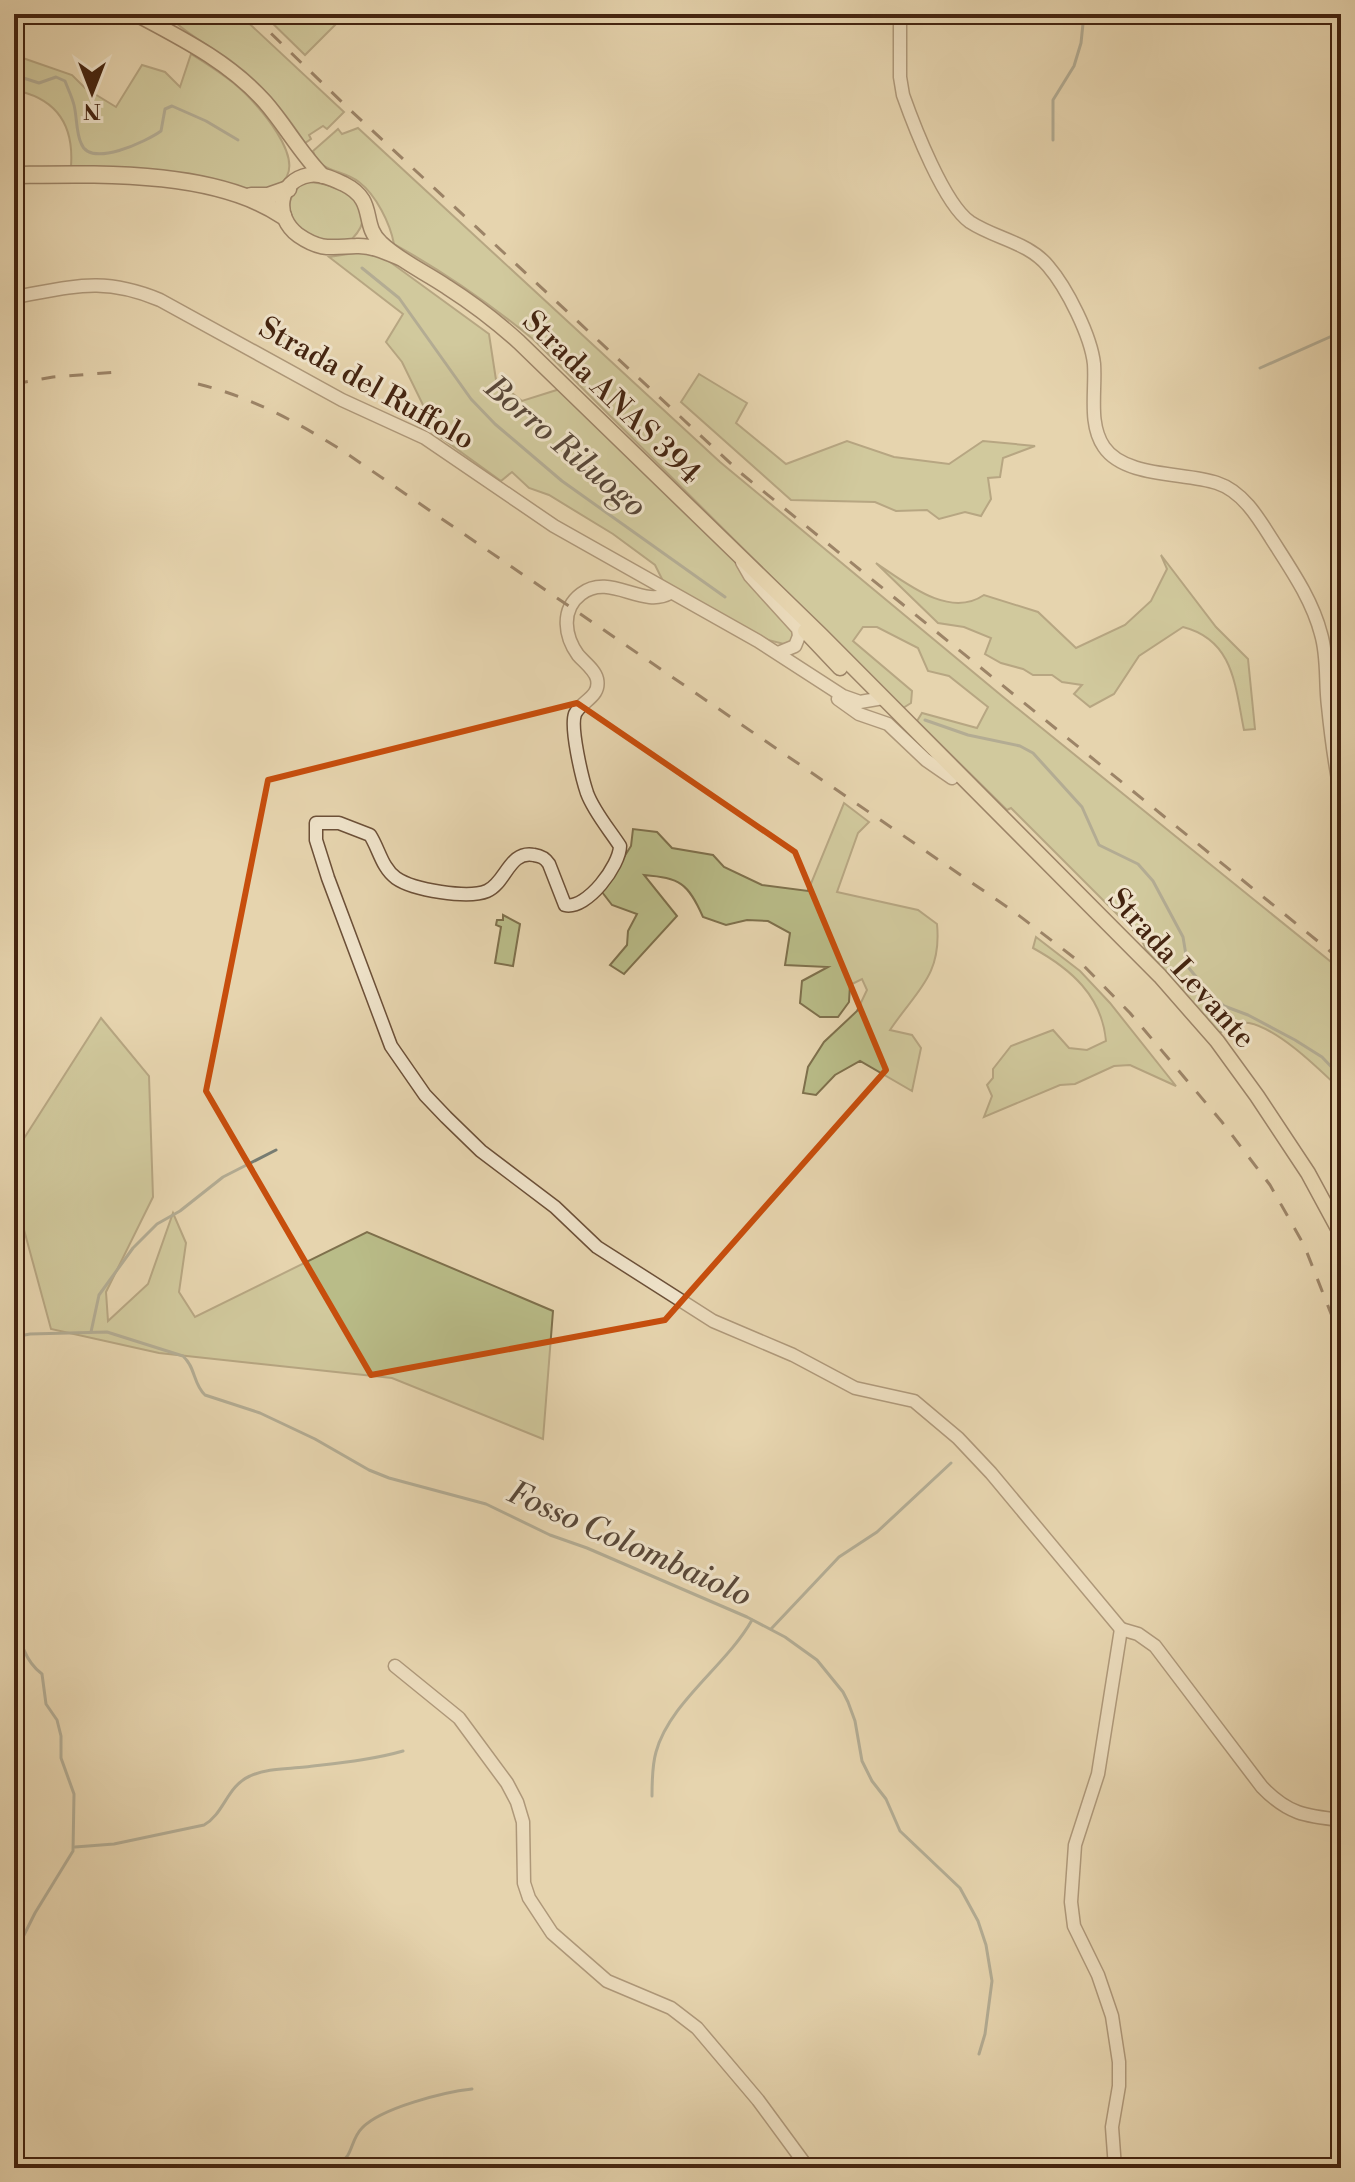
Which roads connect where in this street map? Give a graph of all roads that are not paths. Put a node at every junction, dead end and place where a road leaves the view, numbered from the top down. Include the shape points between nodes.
1 (136, 14) edge
2 (900, 14) edge
3 (288, 133) junction
4 (14, 168) edge
5 (66, 174) junction
6 (14, 175) edge
7 (323, 176) junction
8 (291, 185) junction
9 (242, 195) junction
10 (283, 216) junction
11 (369, 223) junction
12 (354, 246) junction
13 (402, 259) junction
14 (14, 297) edge
15 (740, 558) junction
16 (670, 593) junction
17 (778, 653) junction
18 (798, 667) junction
19 (878, 702) junction
20 (866, 717) junction
21 (952, 778) junction
22 (1341, 795) edge
23 (1009, 824) junction
24 (1299, 1162) junction
25 (1316, 1187) junction
26 (1341, 1213) edge
27 (1341, 1234) edge
28 (1341, 1245) edge
29 (1121, 1629) junction
30 (395, 1666) dead end
31 (1341, 1820) edge
32 (808, 2168) edge
33 (1115, 2168) edge

1 - 3 main road via 225,65 255,91
2 - 22 street via 903,95 946,193 970,221 1038,256 1060,283 1092,357 1095,423 1106,450 1136,467 1231,490 1256,516 1294,574 1322,637
3 - 7 main road
3 - 8 main road via 295,159
4 - 5 highway
5 - 6 highway
5 - 9 highway via 153,179
7 - 8 main road via 309,175
7 - 11 main road, Strada ANAS 394 via 358,193 368,208
8 - 9 highway via 268,196
8 - 10 main road
9 - 10 highway
10 - 12 main road, Strada ANAS 394 via 296,233 317,245
11 - 12 main road
11 - 13 main road, Strada ANAS 394 via 379,242
12 - 13 main road, Strada ANAS 394
13 - 15 main road, Strada ANAS 394 via 519,342
14 - 16 street, Strada del Ruffolo via 105,284 160,300 342,400 425,438 554,526
15 - 17 street via 798,629 795,646
15 - 19 main road, Strada ANAS 394 via 807,634
16 - 17 street, Strada del Ruffolo
16 - 29 street via 658,598 595,588 578,596 567,615 568,637 598,682 574,718 587,793 620,846 614,865 582,902 565,905 545,858 530,854 520,855 490,890 480,893 408,884 388,871 370,835 339,823 316,823 328,878 391,1046 446,1117 597,1247 728,1330 793,1355 855,1388 914,1401 936,1418 991,1473
17 - 18 street, Strada del Ruffolo
18 - 19 street, Strada del Ruffolo via 847,698
18 - 20 street, Strada del Ruffolo
19 - 20 street
19 - 21 main road, Strada Levante
19 - 23 main road, Strada Levante
20 - 21 street, Strada del Ruffolo via 891,726
21 - 23 main road, Strada Levante
23 - 24 main road, Strada Levante via 1183,1001 1257,1096
24 - 25 main road, Strada Levante
24 - 28 main road, Strada Levante
25 - 26 street
25 - 27 main road, Strada Levante
29 - 31 street via 1155,1646 1278,1804 1310,1817
29 - 33 street via 1098,1774 1075,1845 1071,1902 1074,1926 1106,1995 1116,2044
30 - 32 street via 459,1718 507,1783 523,1822 524,1883 552,1933 607,1981 671,2008 697,2028

